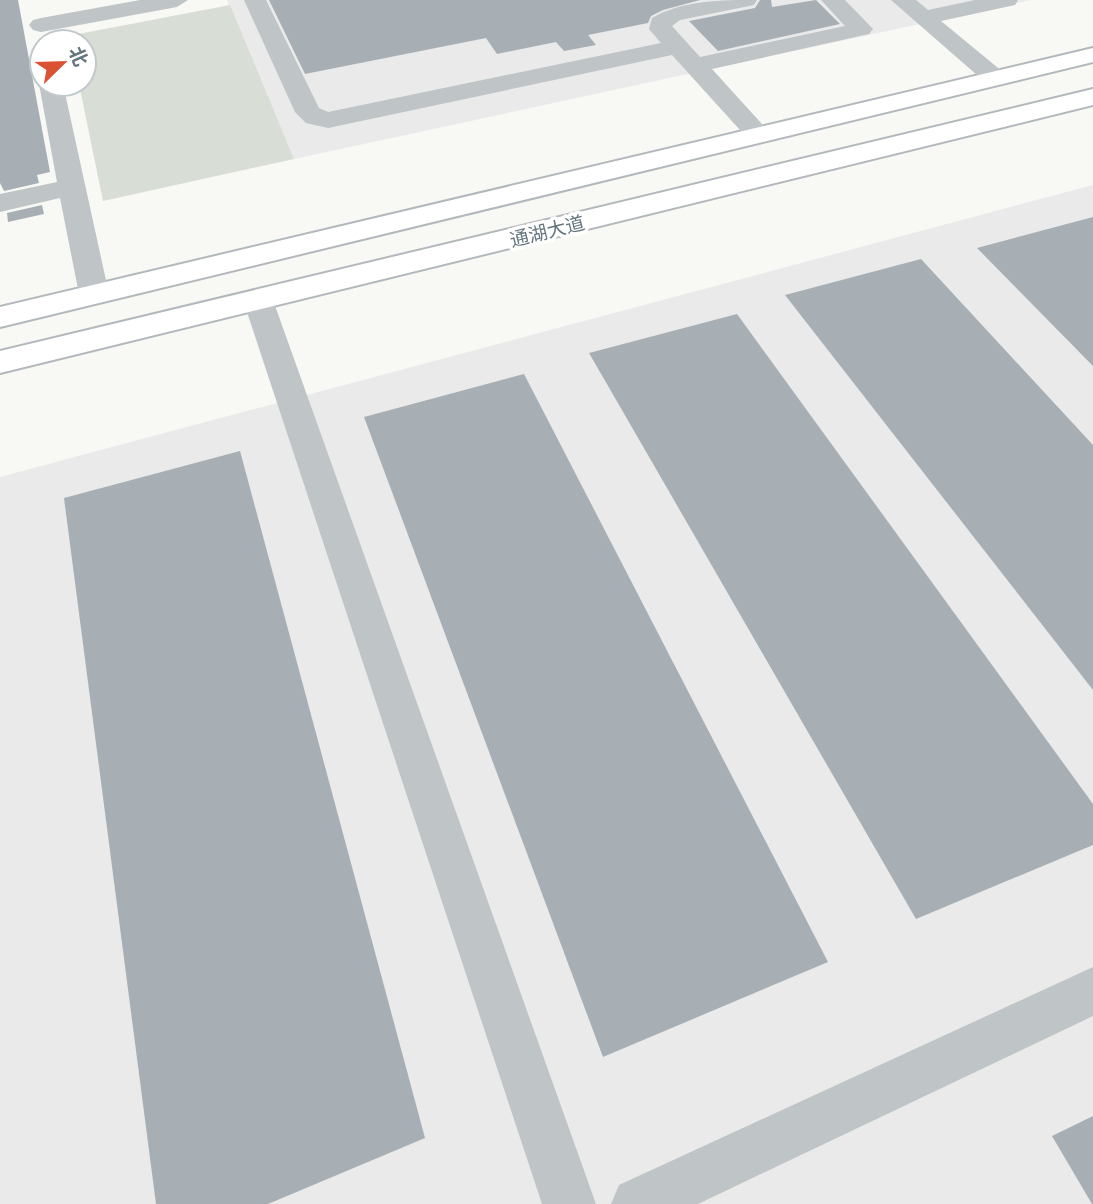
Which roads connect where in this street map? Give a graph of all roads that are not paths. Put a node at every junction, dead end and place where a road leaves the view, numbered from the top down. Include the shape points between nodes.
1 (177, 0) edge
2 (255, 0) edge
3 (746, 0) edge
4 (832, 0) edge
5 (902, 0) edge
6 (1007, 0) edge
7 (923, 18) junction
8 (42, 24) edge
9 (677, 47) junction
10 (1093, 55) edge
11 (694, 66) junction
12 (994, 77) junction
13 (1093, 97) edge
14 (54, 98) edge
15 (758, 134) junction
16 (72, 187) junction
17 (0, 203) edge
18 (94, 294) junction
19 (258, 300) junction
20 (0, 317) edge
21 (0, 362) edge
22 (1093, 991) edge
23 (569, 1204) edge
24 (638, 1204) edge

1 - 8 lane
2 - 9 lane via 308,112 328,120
3 - 9 lane via 664,19 661,29
4 - 11 lane via 861,29
5 - 7 lane
6 - 7 lane
7 - 12 lane
9 - 11 lane
10 - 12 main road, 通湖大道
11 - 15 lane
12 - 15 main road, 通湖大道
13 - 19 main road, 通湖大道
14 - 16 lane
15 - 18 main road, 通湖大道
16 - 17 lane
16 - 18 lane
18 - 20 main road, 通湖大道
19 - 21 main road, 通湖大道
19 - 23 lane
22 - 24 lane

